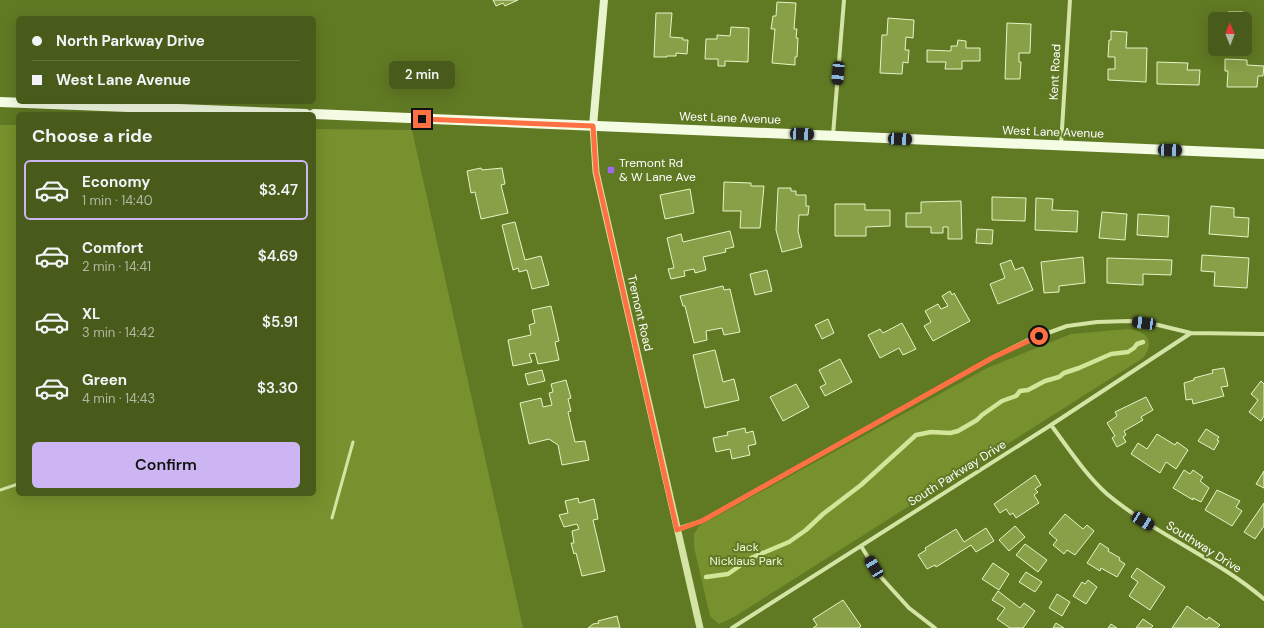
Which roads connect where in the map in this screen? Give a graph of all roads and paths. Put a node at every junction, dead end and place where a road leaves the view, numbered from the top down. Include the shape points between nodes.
1 (604, 0) edge
2 (844, 0) edge
3 (1070, 0) edge
4 (0, 102) edge
5 (16, 103) edge
6 (51, 104) edge
7 (255, 112) edge
8 (316, 114) edge
9 (593, 126) junction
10 (833, 136) junction
11 (1061, 145) junction
12 (1264, 154) edge
13 (1190, 333) junction
14 (1264, 334) edge
15 (1051, 426) junction
16 (353, 442) dead end
17 (16, 485) edge
18 (0, 490) edge
19 (332, 518) dead end
20 (677, 530) junction
21 (861, 546) junction
22 (1264, 599) edge
23 (700, 628) edge
24 (732, 628) edge
25 (935, 628) edge

1 - 9 main road, Tremont Road
2 - 10 street
3 - 11 street, Kent Road
4 - 5 main road
6 - 7 main road
8 - 9 main road, West Lane Avenue
9 - 10 main road, West Lane Avenue
9 - 20 street, Tremont Road via 596,172
10 - 11 main road, West Lane Avenue
11 - 12 main road, West Lane Avenue
13 - 14 street
13 - 15 street, South Parkway Drive
13 - 20 street via 1136,322 1097,322 1067,326 1026,341 702,521
15 - 21 street, South Parkway Drive
15 - 22 street, Southway Drive via 1083,468 1107,493 1143,521 1213,563
16 - 19 lane
17 - 18 lane
20 - 23 street, Tremont Road
21 - 24 street, South Parkway Drive
21 - 25 street via 879,575 909,608

